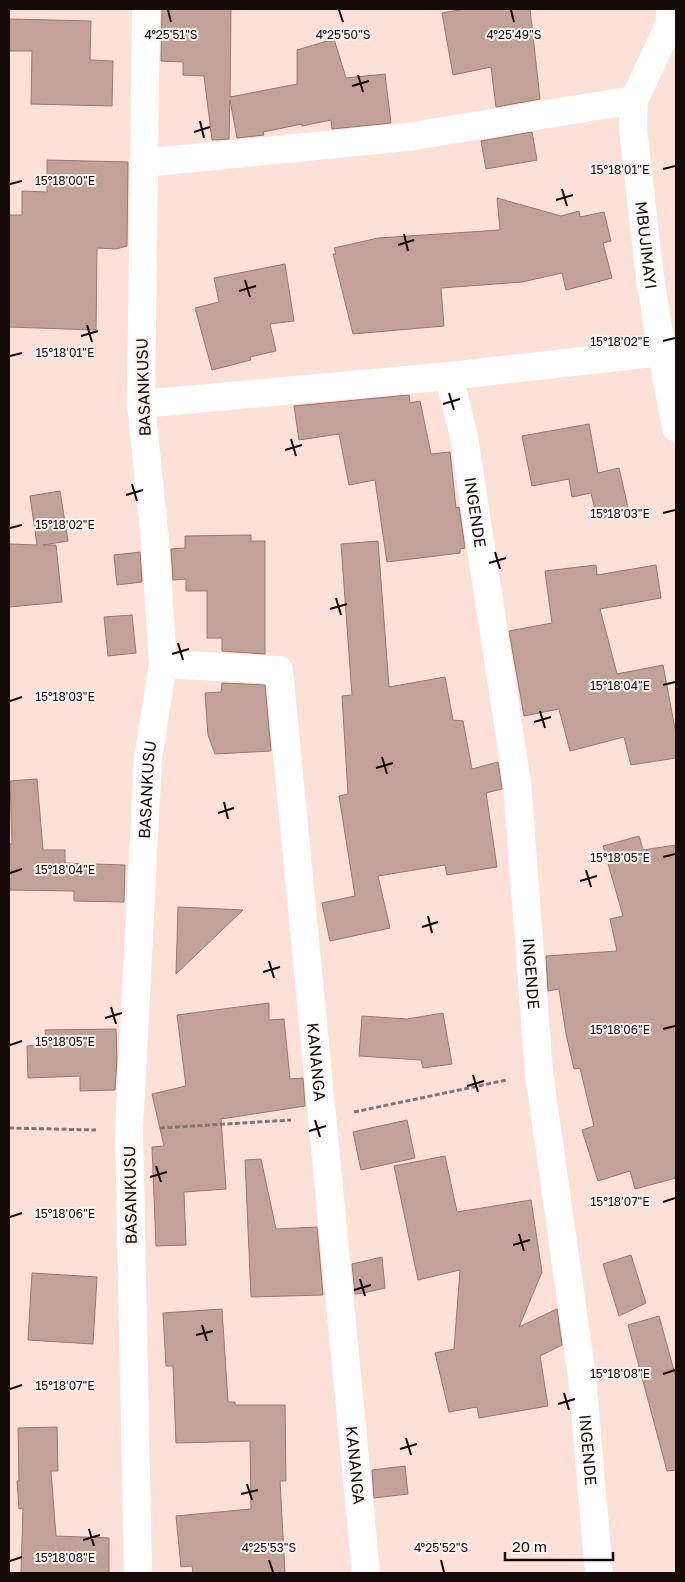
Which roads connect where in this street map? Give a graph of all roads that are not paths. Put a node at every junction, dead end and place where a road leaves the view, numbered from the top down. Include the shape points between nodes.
1 (146, 9) edge
2 (670, 9) edge
3 (634, 100) junction
4 (144, 164) junction
5 (662, 352) junction
6 (449, 376) junction
7 (141, 404) junction
8 (676, 428) edge
9 (163, 664) junction
10 (138, 1573) edge
11 (366, 1573) edge
12 (599, 1573) edge

1 - 4 street, BASANKUSU
2 - 3 street, MBUJIMAYI via 670,24
3 - 4 street via 407,137
3 - 5 street, MBUJIMAYI via 633,128
4 - 7 street, BASANKUSU
5 - 6 street
5 - 8 street, MBUJIMAYI
6 - 7 street
6 - 12 street, INGENDE via 464,437 517,783 540,1073 582,1377
7 - 9 street, BASANKUSU
9 - 10 street, BASANKUSU via 148,758 129,1130
9 - 11 street, KANANGA via 279,670

